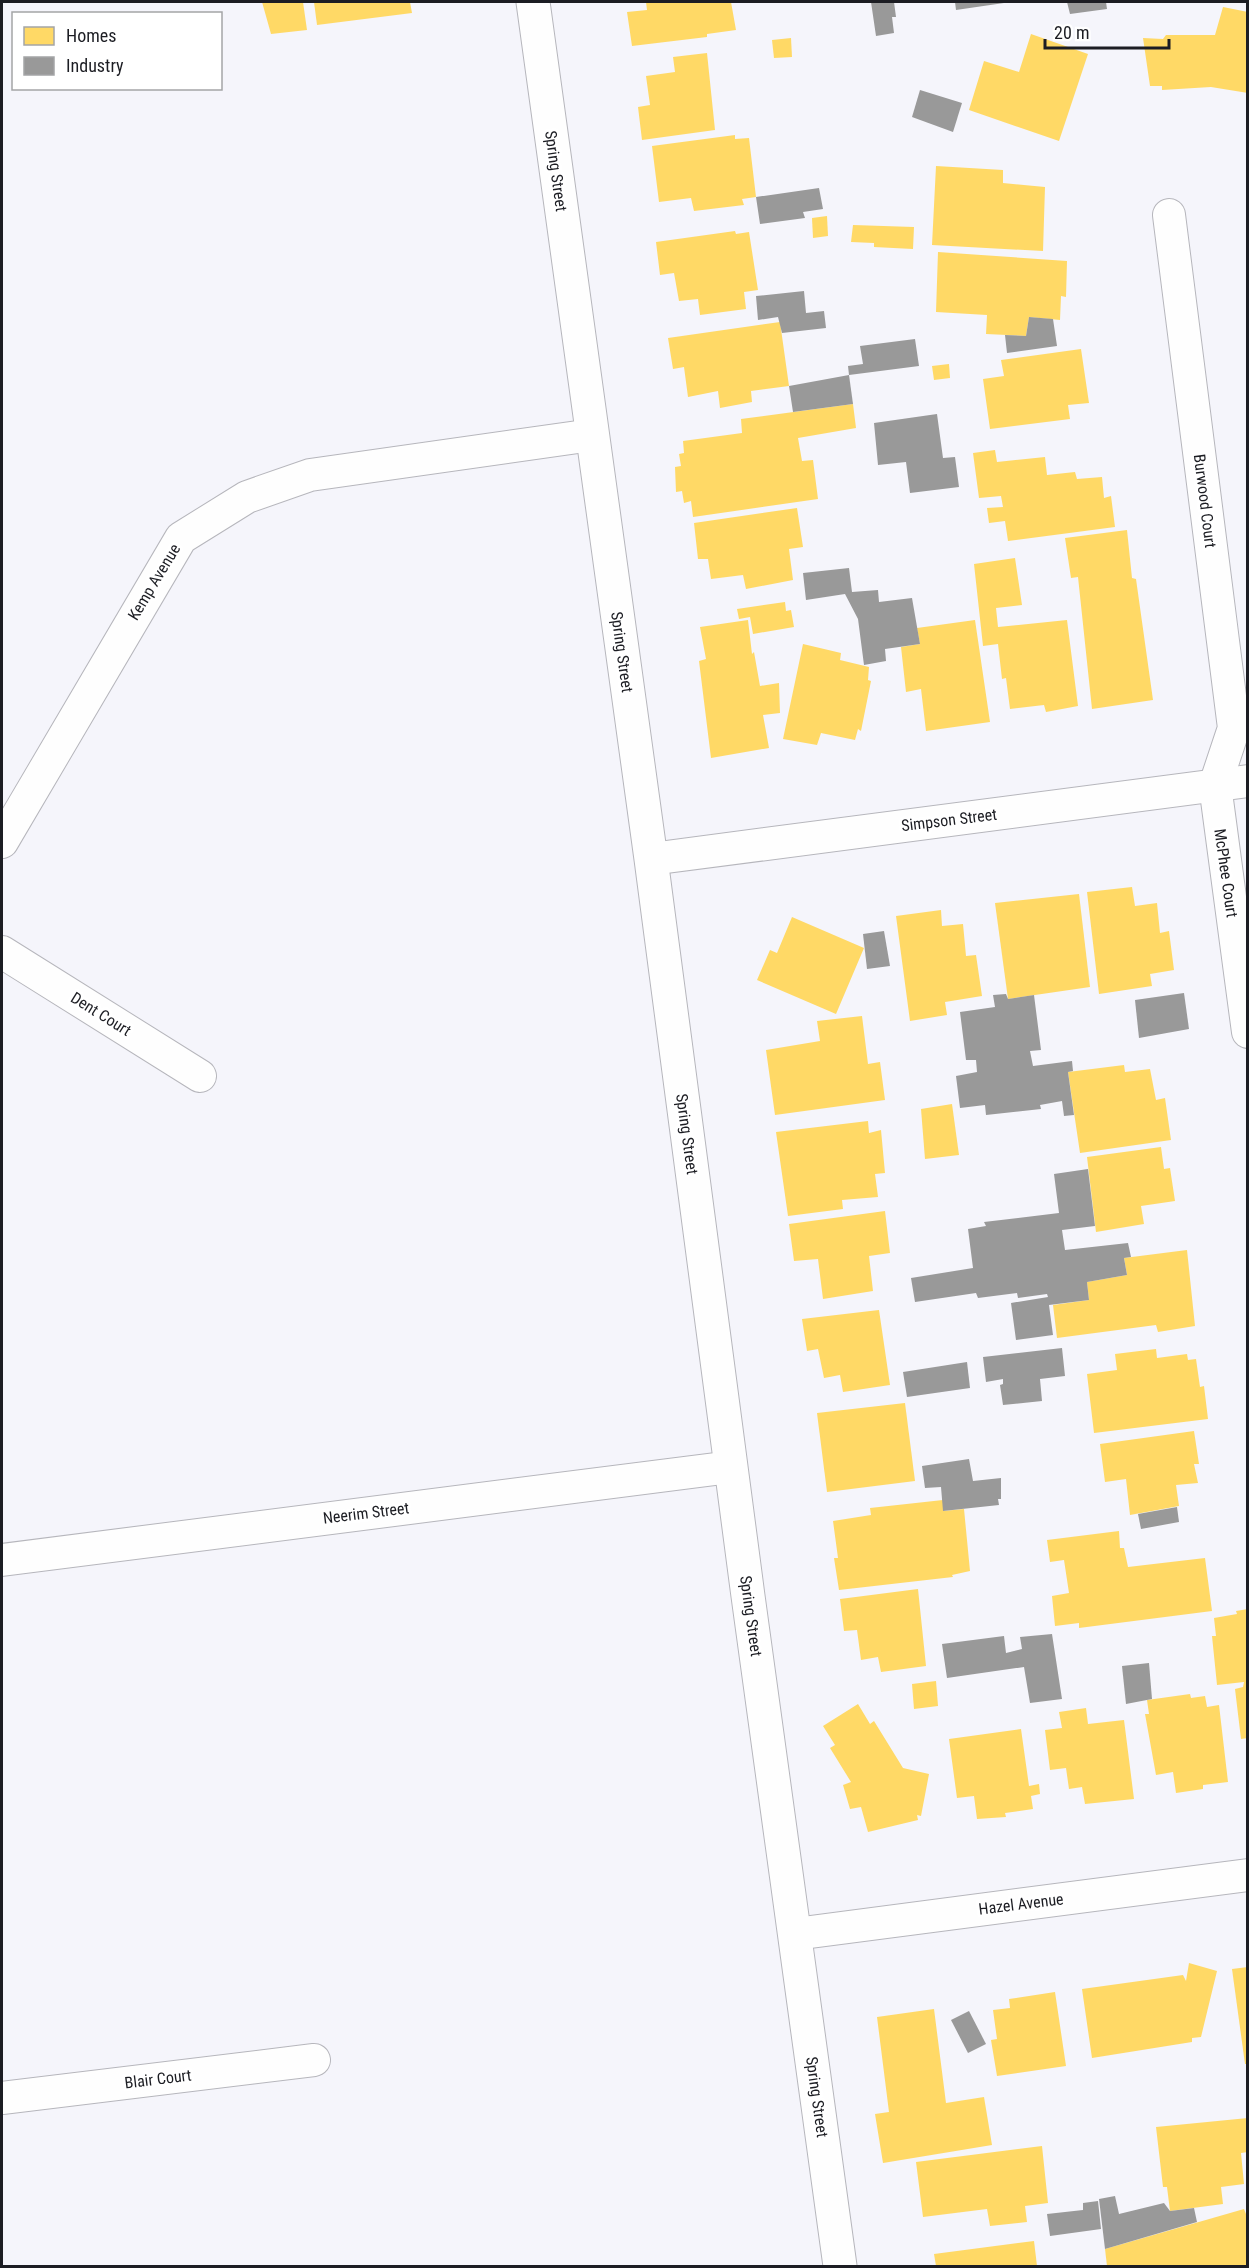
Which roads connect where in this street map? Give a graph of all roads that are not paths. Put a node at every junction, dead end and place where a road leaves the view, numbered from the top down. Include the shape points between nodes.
1 (532, 2) edge
2 (1169, 215) dead end
3 (592, 435) junction
4 (1248, 781) edge
5 (1215, 785) junction
6 (2, 842) edge
7 (651, 859) junction
8 (2, 952) edge
9 (1248, 1032) edge
10 (200, 1076) dead end
11 (731, 1467) junction
12 (2, 1560) edge
13 (1248, 1875) edge
14 (795, 1934) junction
15 (314, 2060) dead end
16 (2, 2098) edge
17 (840, 2266) edge

1 - 3 street, Spring Street
2 - 5 street, Burwood Court via 1234,728
3 - 6 street, Kemp Avenue via 310,475 248,497 181,538
3 - 7 street, Spring Street
4 - 5 street, Simpson Street
5 - 7 street, Simpson Street
5 - 9 street, McPhee Court
7 - 11 street, Spring Street
8 - 10 street, Dent Court
11 - 12 street, Neerim Street
11 - 14 street, Spring Street
13 - 14 street, Hazel Avenue
14 - 17 street, Spring Street
15 - 16 street, Blair Court

